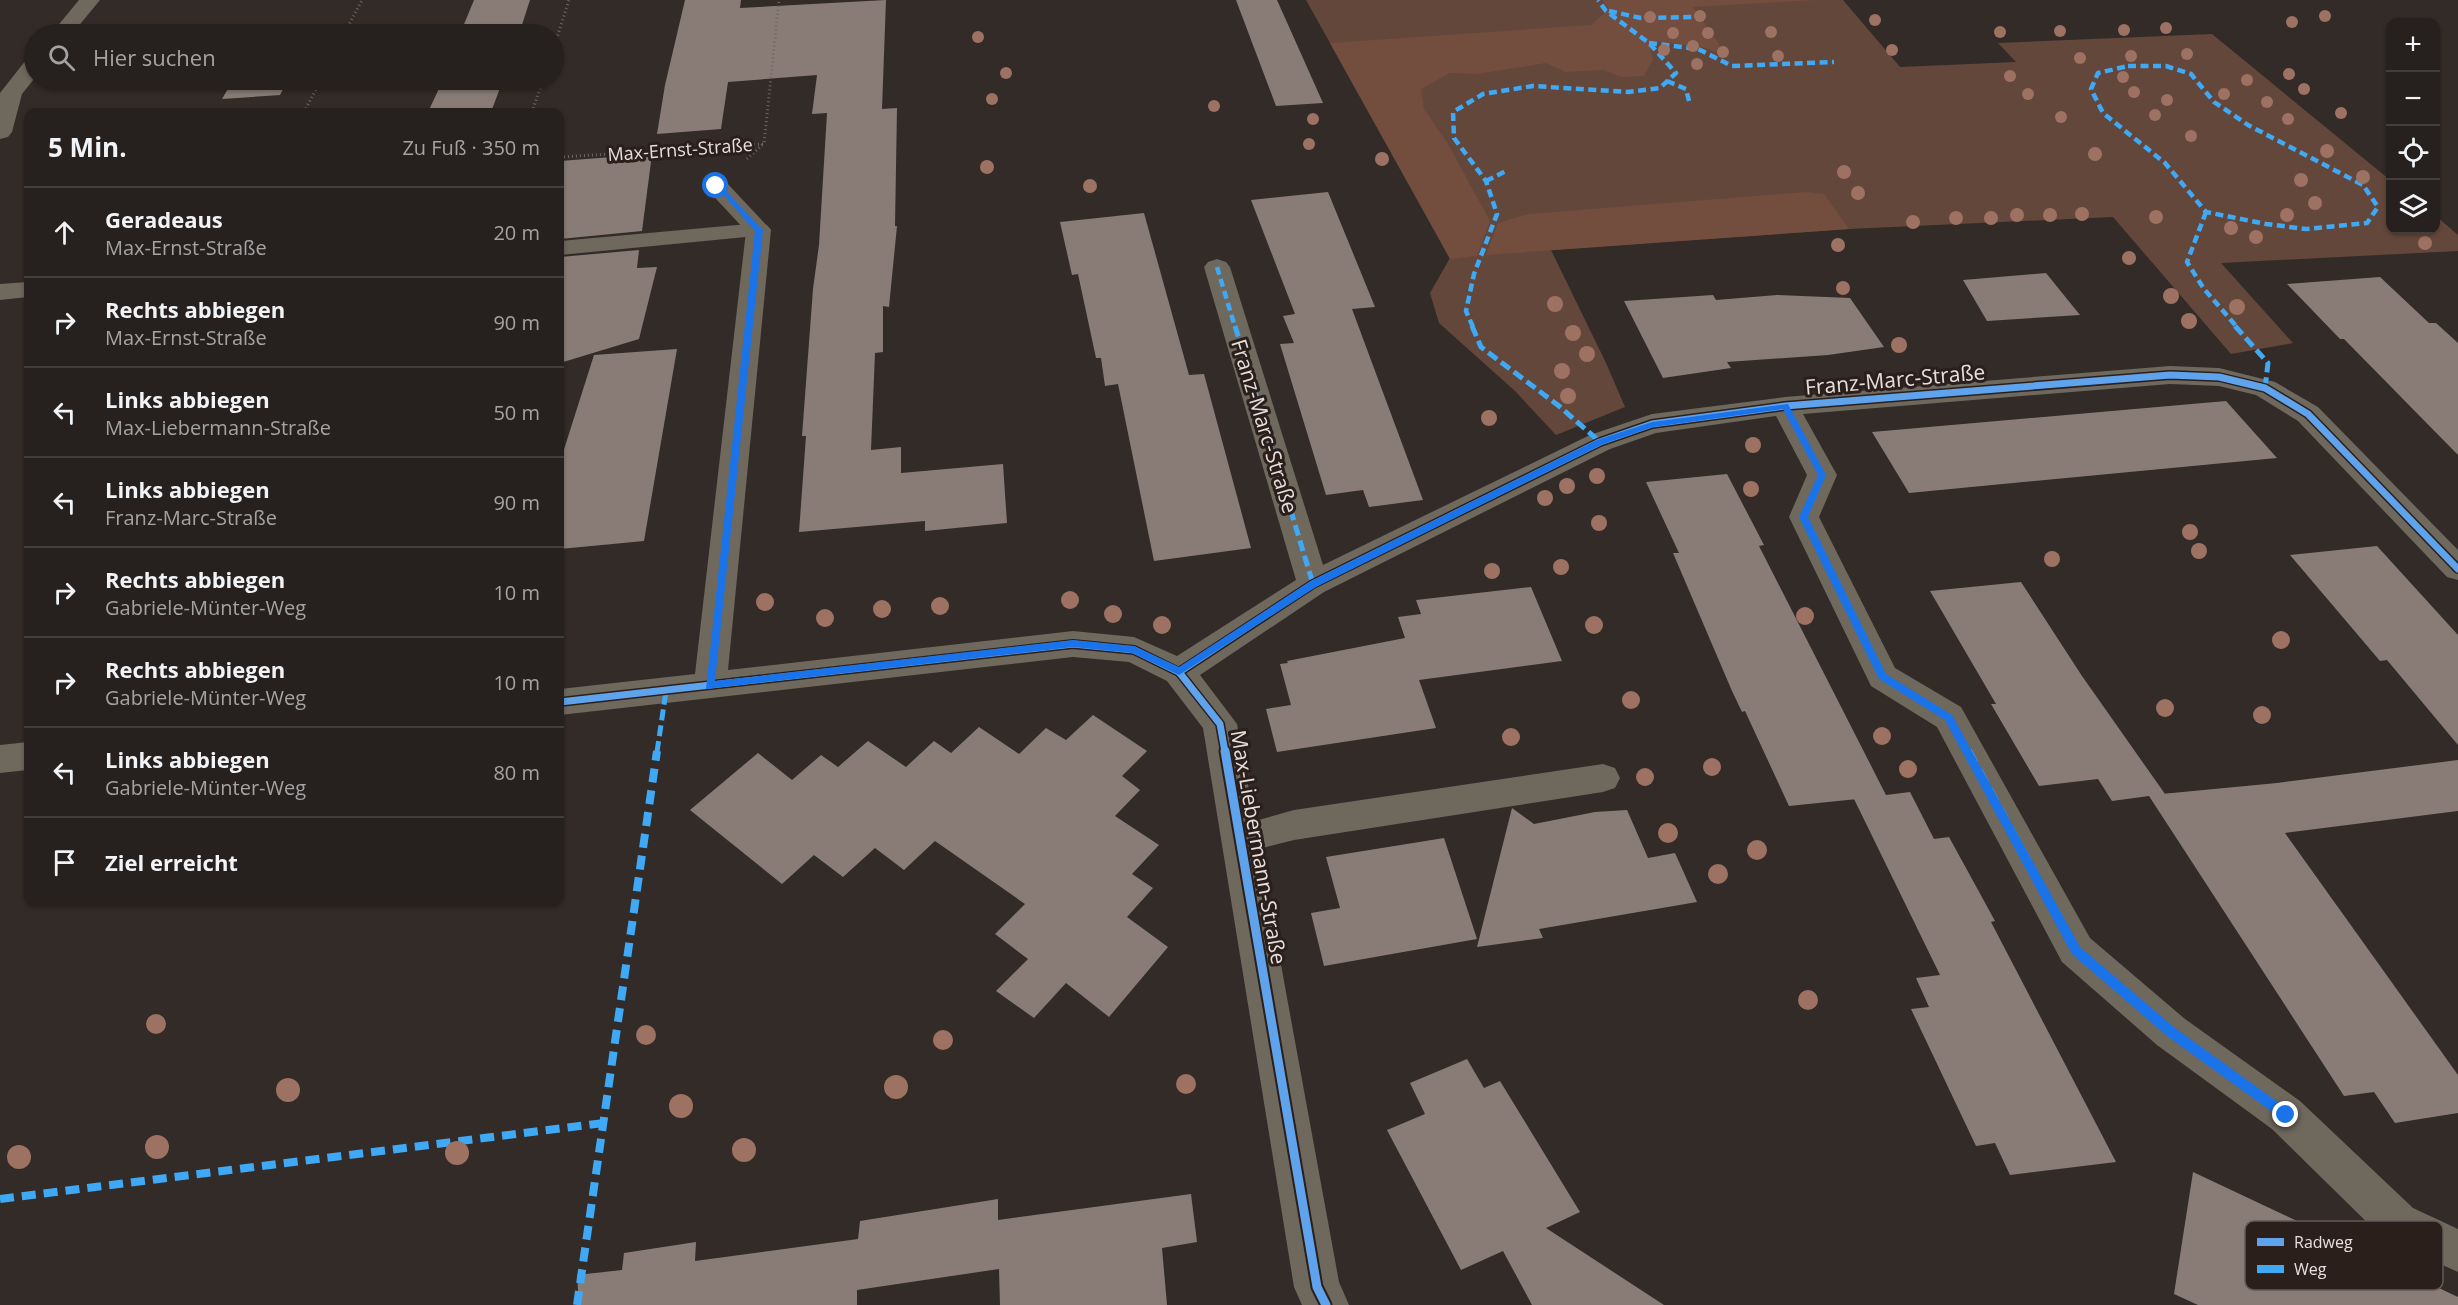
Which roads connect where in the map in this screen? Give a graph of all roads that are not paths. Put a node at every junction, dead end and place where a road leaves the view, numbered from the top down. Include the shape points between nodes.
1 (90, 0) edge
2 (70, 24) edge
3 (24, 75) edge
4 (5, 94) edge
5 (0, 132) edge
6 (716, 186) dead end
7 (759, 230) junction
8 (564, 248) edge
9 (1217, 267) dead end
10 (24, 290) edge
11 (0, 292) edge
12 (1785, 406) junction
13 (2458, 569) edge
14 (1313, 584) junction
15 (1179, 672) junction
16 (710, 686) junction
17 (564, 702) edge
18 (24, 756) edge
19 (0, 759) edge
20 (1603, 778) dead end
21 (1239, 839) junction
22 (2171, 1032) joint
23 (2396, 1221) edge
24 (2443, 1244) edge
25 (2458, 1251) edge
26 (1326, 1305) edge

1 - 2 street
3 - 4 street
4 - 5 street
6 - 7 street, Max-Ernst-Straße
7 - 8 lane
7 - 16 street
9 - 14 street, Franz-Marc-Straße
10 - 11 lane
12 - 13 street, Franz-Marc-Straße via 2170,375 2219,376 2265,388 2308,414
12 - 14 street, Franz-Marc-Straße via 1652,424 1600,442
12 - 22 street via 1822,475 1804,517 1883,677 1949,717 2076,950
14 - 15 street, Franz-Marc-Straße
15 - 16 street, Max-Liebermann-Straße via 1134,650 1073,644
15 - 21 street, Max-Liebermann-Straße via 1220,723
16 - 17 street, Max-Liebermann-Straße
18 - 19 street
20 - 21 lane via 1294,825
21 - 26 street, Max-Liebermann-Straße via 1317,1287
22 - 23 lane via 2286,1115
24 - 25 lane

